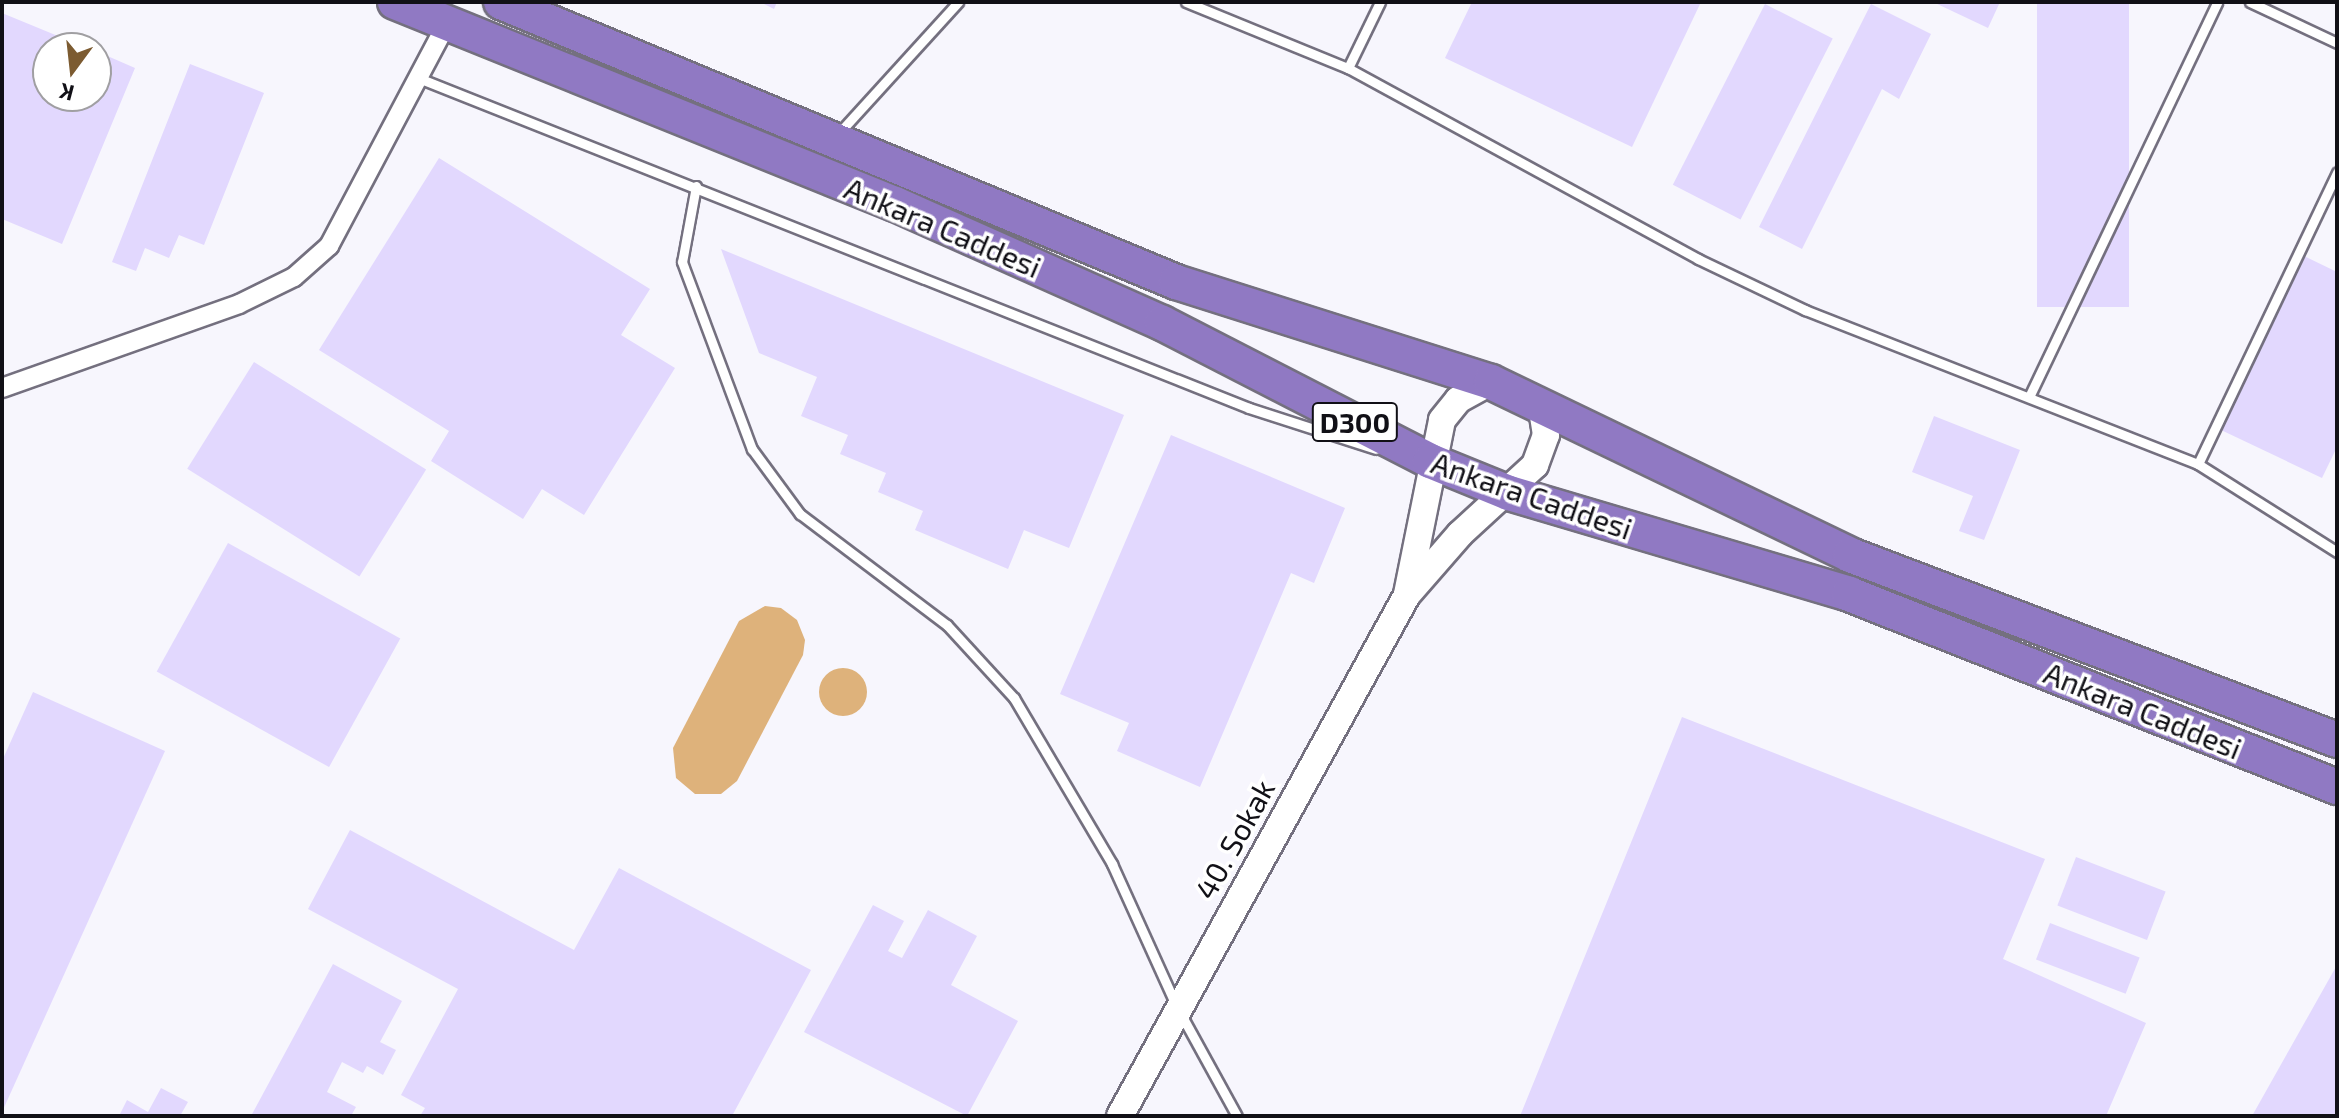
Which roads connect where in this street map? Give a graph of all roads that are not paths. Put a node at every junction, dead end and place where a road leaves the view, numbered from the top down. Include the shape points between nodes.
1 (395, 2) edge
2 (501, 2) edge
3 (958, 2) edge
4 (1186, 2) edge
5 (1380, 2) edge
6 (2217, 2) edge
7 (2250, 2) edge
8 (447, 23) junction
9 (2337, 43) edge
10 (1348, 68) junction
11 (421, 79) junction
12 (834, 139) junction
13 (2337, 172) edge
14 (696, 186) junction
15 (1491, 382) junction
16 (2, 388) edge
17 (2029, 397) junction
18 (1541, 402) junction
19 (1430, 461) junction
20 (2198, 464) junction
21 (1509, 493) junction
22 (2337, 552) edge
23 (1407, 595) junction
24 (2337, 740) edge
25 (2337, 787) edge
26 (1177, 1007) junction
27 (1120, 1116) edge
28 (1237, 1116) edge

1 - 8 highway, Ankara Caddesi / D300
2 - 12 highway, Ankara Caddesi / D300
3 - 12 lane
4 - 10 lane
5 - 10 lane
6 - 17 lane
7 - 9 lane
8 - 11 street
8 - 19 highway, Ankara Caddesi / D300 via 895,204 1148,316
10 - 17 lane via 1698,259 1805,310
11 - 14 lane
11 - 16 street via 329,246 294,277 239,304
12 - 15 highway, Ankara Caddesi / D300 via 1176,282
13 - 20 lane
14 - 19 lane via 1249,408 1361,446
14 - 26 lane via 682,262 752,449 800,514 947,625 1014,698 1112,864
15 - 18 highway, Ankara Caddesi / D300
15 - 19 street via 1458,400 1442,420
17 - 20 lane
18 - 21 street via 1546,435 1535,465
18 - 24 highway, Ankara Caddesi / D300 via 1850,555
19 - 21 highway, Ankara Caddesi / D300
19 - 23 street
20 - 22 lane
21 - 23 street via 1460,534
21 - 25 highway, Ankara Caddesi / D300 via 1849,594
23 - 26 street, 40. Sokak
26 - 27 street, 40. Sokak
26 - 28 lane

